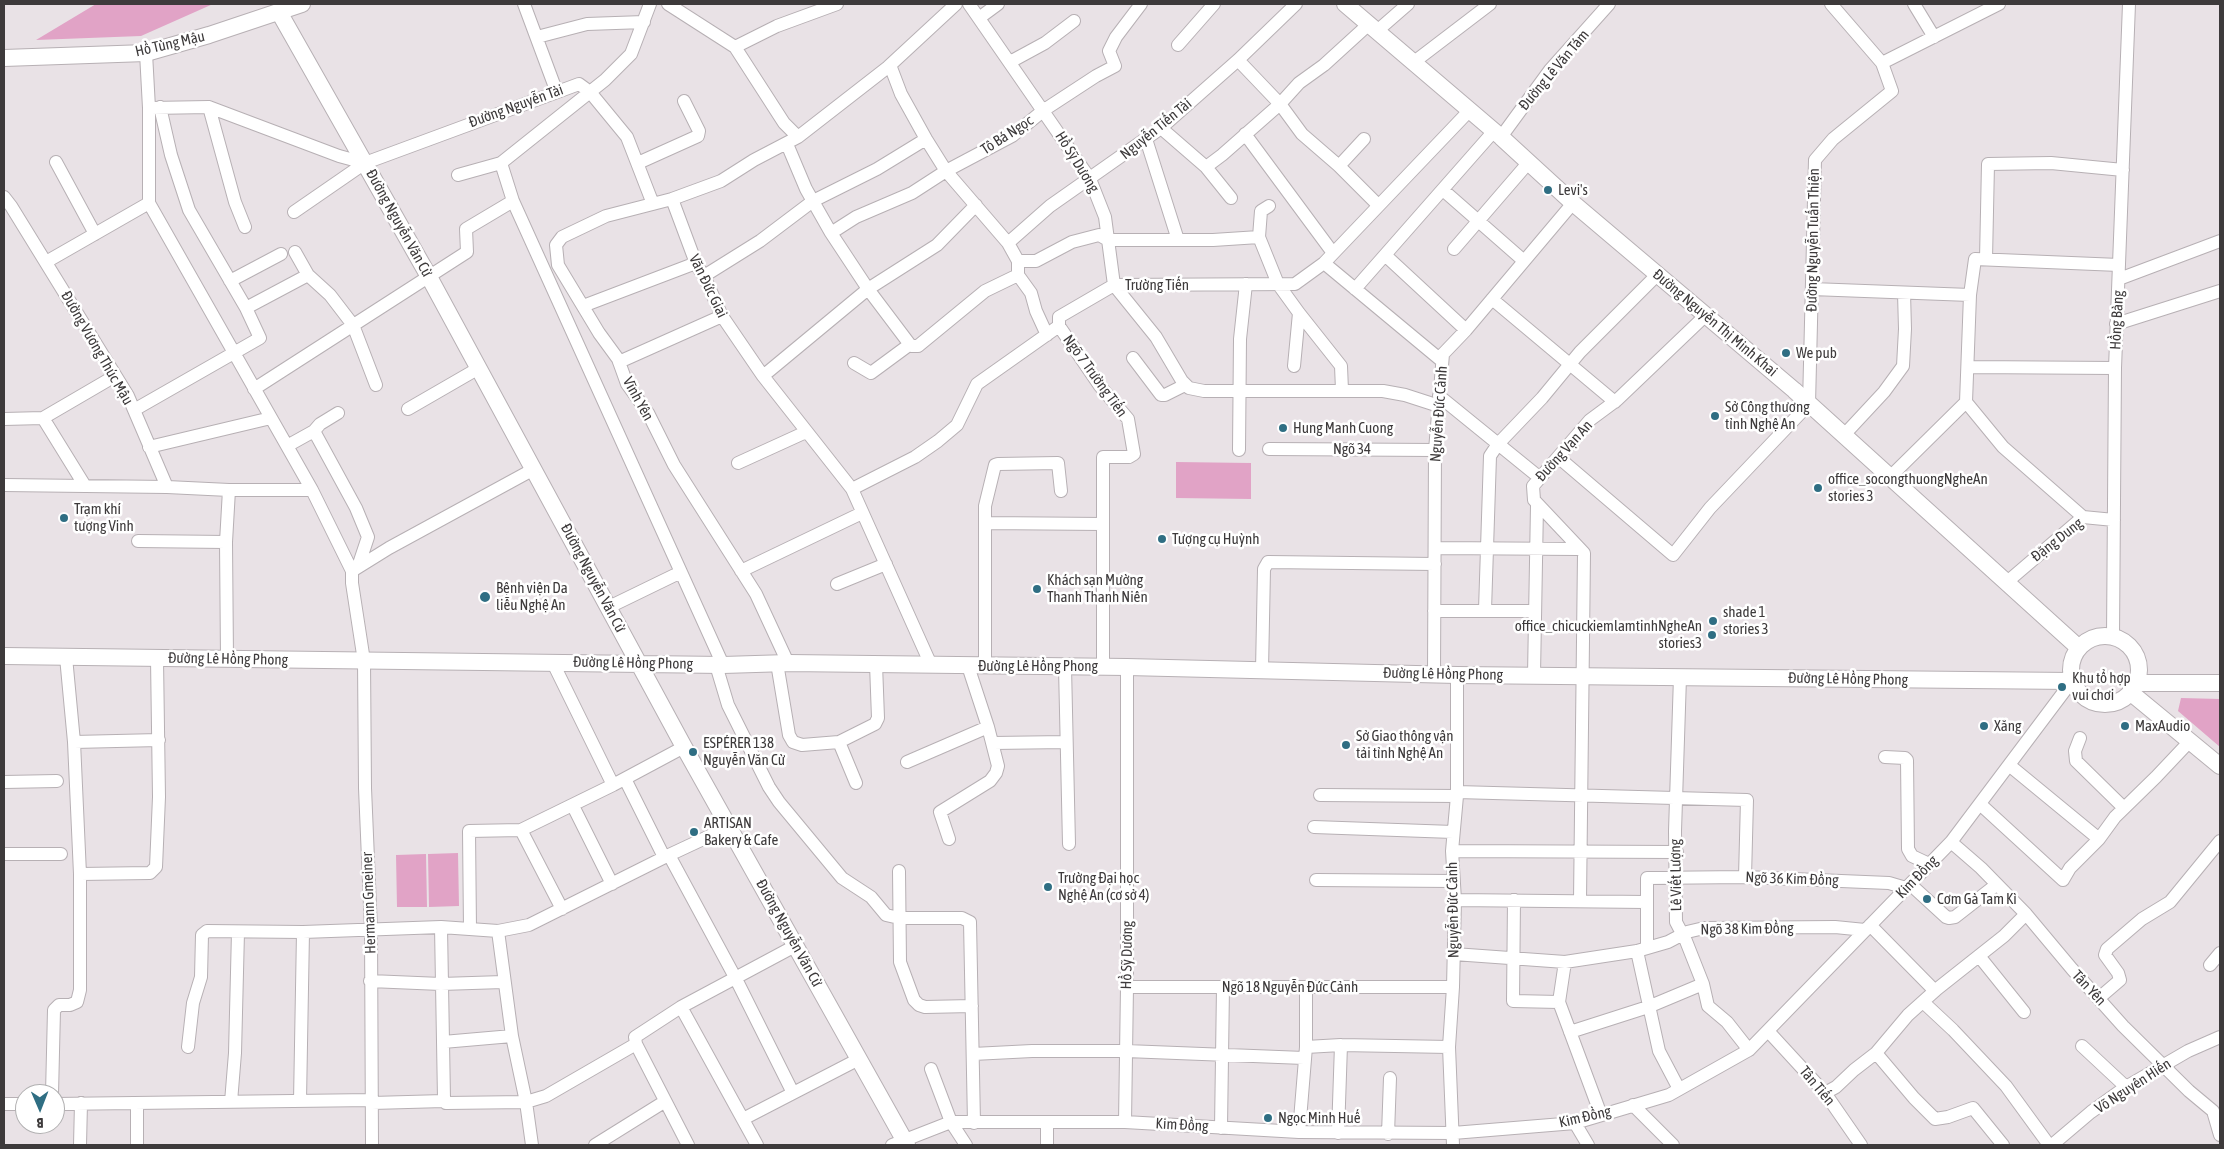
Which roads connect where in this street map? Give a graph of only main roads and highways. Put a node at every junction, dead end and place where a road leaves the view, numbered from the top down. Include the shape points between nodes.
1 (302, 4) edge
2 (1345, 4) edge
3 (276, 8) edge
4 (4, 58) edge
5 (2079, 648) junction
6 (4, 656) edge
7 (639, 663) junction
8 (2072, 681) junction
9 (2220, 683) edge
10 (2133, 688) junction
11 (2220, 766) edge
12 (901, 1143) edge

1 - 3 main road, Hồ Tùng Mậu
2 - 5 main road, Đường Nguyễn Thị Minh Khai via 1809,404
3 - 4 main road, Hồ Tùng Mậu via 210,35 146,52
3 - 7 main road, Đường Nguyễn Văn Cừ via 428,275
5 - 8 main road via 2073,657
5 - 10 main road via 2101,636 2126,643 2139,667
6 - 7 main road, Đường Lê Hồng Phong
7 - 8 main road, Đường Lê Hồng Phong
7 - 12 main road, Đường Nguyễn Văn Cừ via 859,1059
8 - 10 main road via 2090,701 2102,704 2114,703
9 - 10 main road
10 - 11 main road

